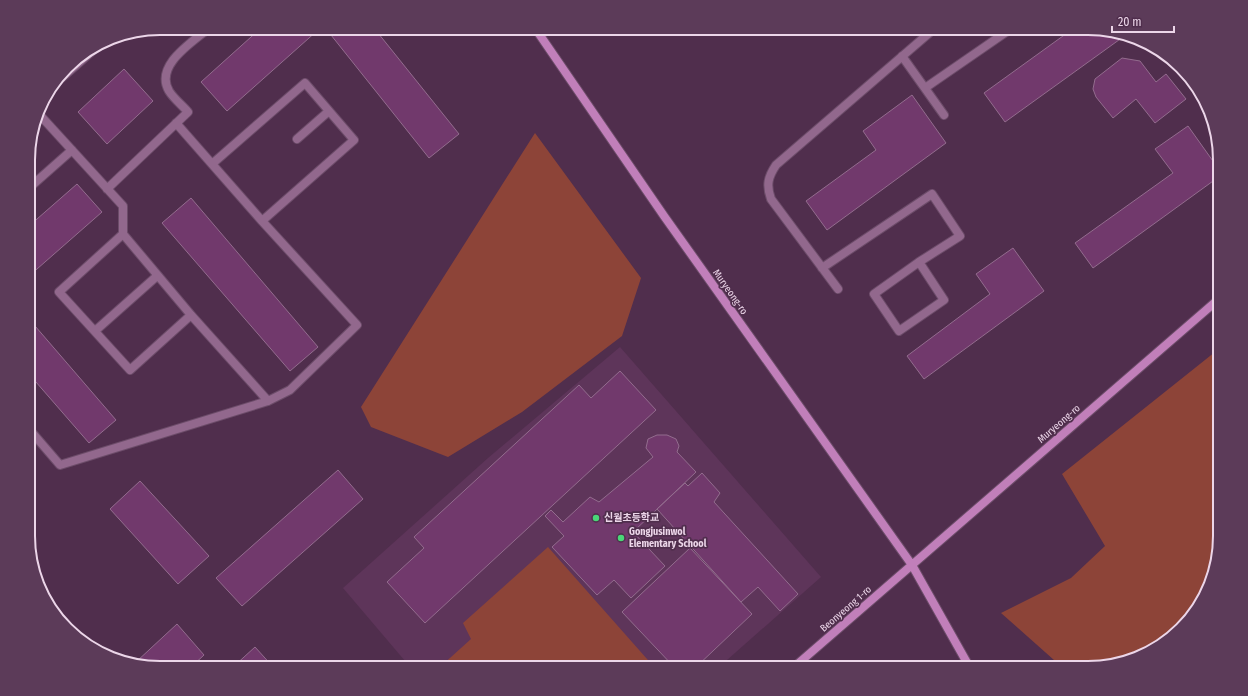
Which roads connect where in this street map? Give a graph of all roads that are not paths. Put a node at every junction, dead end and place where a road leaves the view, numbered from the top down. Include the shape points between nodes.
1 (201, 35) edge
2 (540, 35) edge
3 (927, 35) edge
4 (1002, 35) edge
5 (902, 56) junction
6 (925, 88) junction
7 (329, 111) junction
8 (944, 115) dead end
9 (43, 118) edge
10 (176, 123) junction
11 (297, 139) dead end
12 (72, 150) junction
13 (212, 164) junction
14 (35, 183) edge
15 (107, 189) junction
16 (262, 221) junction
17 (123, 234) junction
18 (918, 262) junction
19 (822, 268) junction
20 (157, 276) junction
21 (838, 289) dead end
22 (1213, 304) edge
23 (191, 316) junction
24 (95, 331) junction
25 (268, 401) junction
26 (35, 436) edge
27 (912, 565) junction
28 (801, 661) edge
29 (966, 661) edge

1 - 10 street via 175,57 167,69 166,83 188,112
2 - 27 main road, Muryeong-ro via 664,216
3 - 5 street
4 - 6 street
5 - 6 street
5 - 19 street via 776,165 769,175 768,191 771,199
6 - 8 street
7 - 11 street
7 - 13 street via 305,83
7 - 16 street via 354,140
9 - 12 street
10 - 13 street
10 - 15 street
12 - 14 street
12 - 15 street
13 - 16 street
15 - 17 street via 123,206
16 - 25 street via 357,326 290,390
17 - 20 street
17 - 24 street via 59,292
18 - 18 street via 874,294 900,331 944,300
18 - 19 street via 960,236 932,194
19 - 21 street
20 - 23 street
20 - 24 street
22 - 27 main road, Muryeong-ro
23 - 24 street via 130,370
23 - 25 street
25 - 26 street via 60,465
27 - 28 main road, Beonyeong 1-ro
27 - 29 main road, Muryeong-ro

